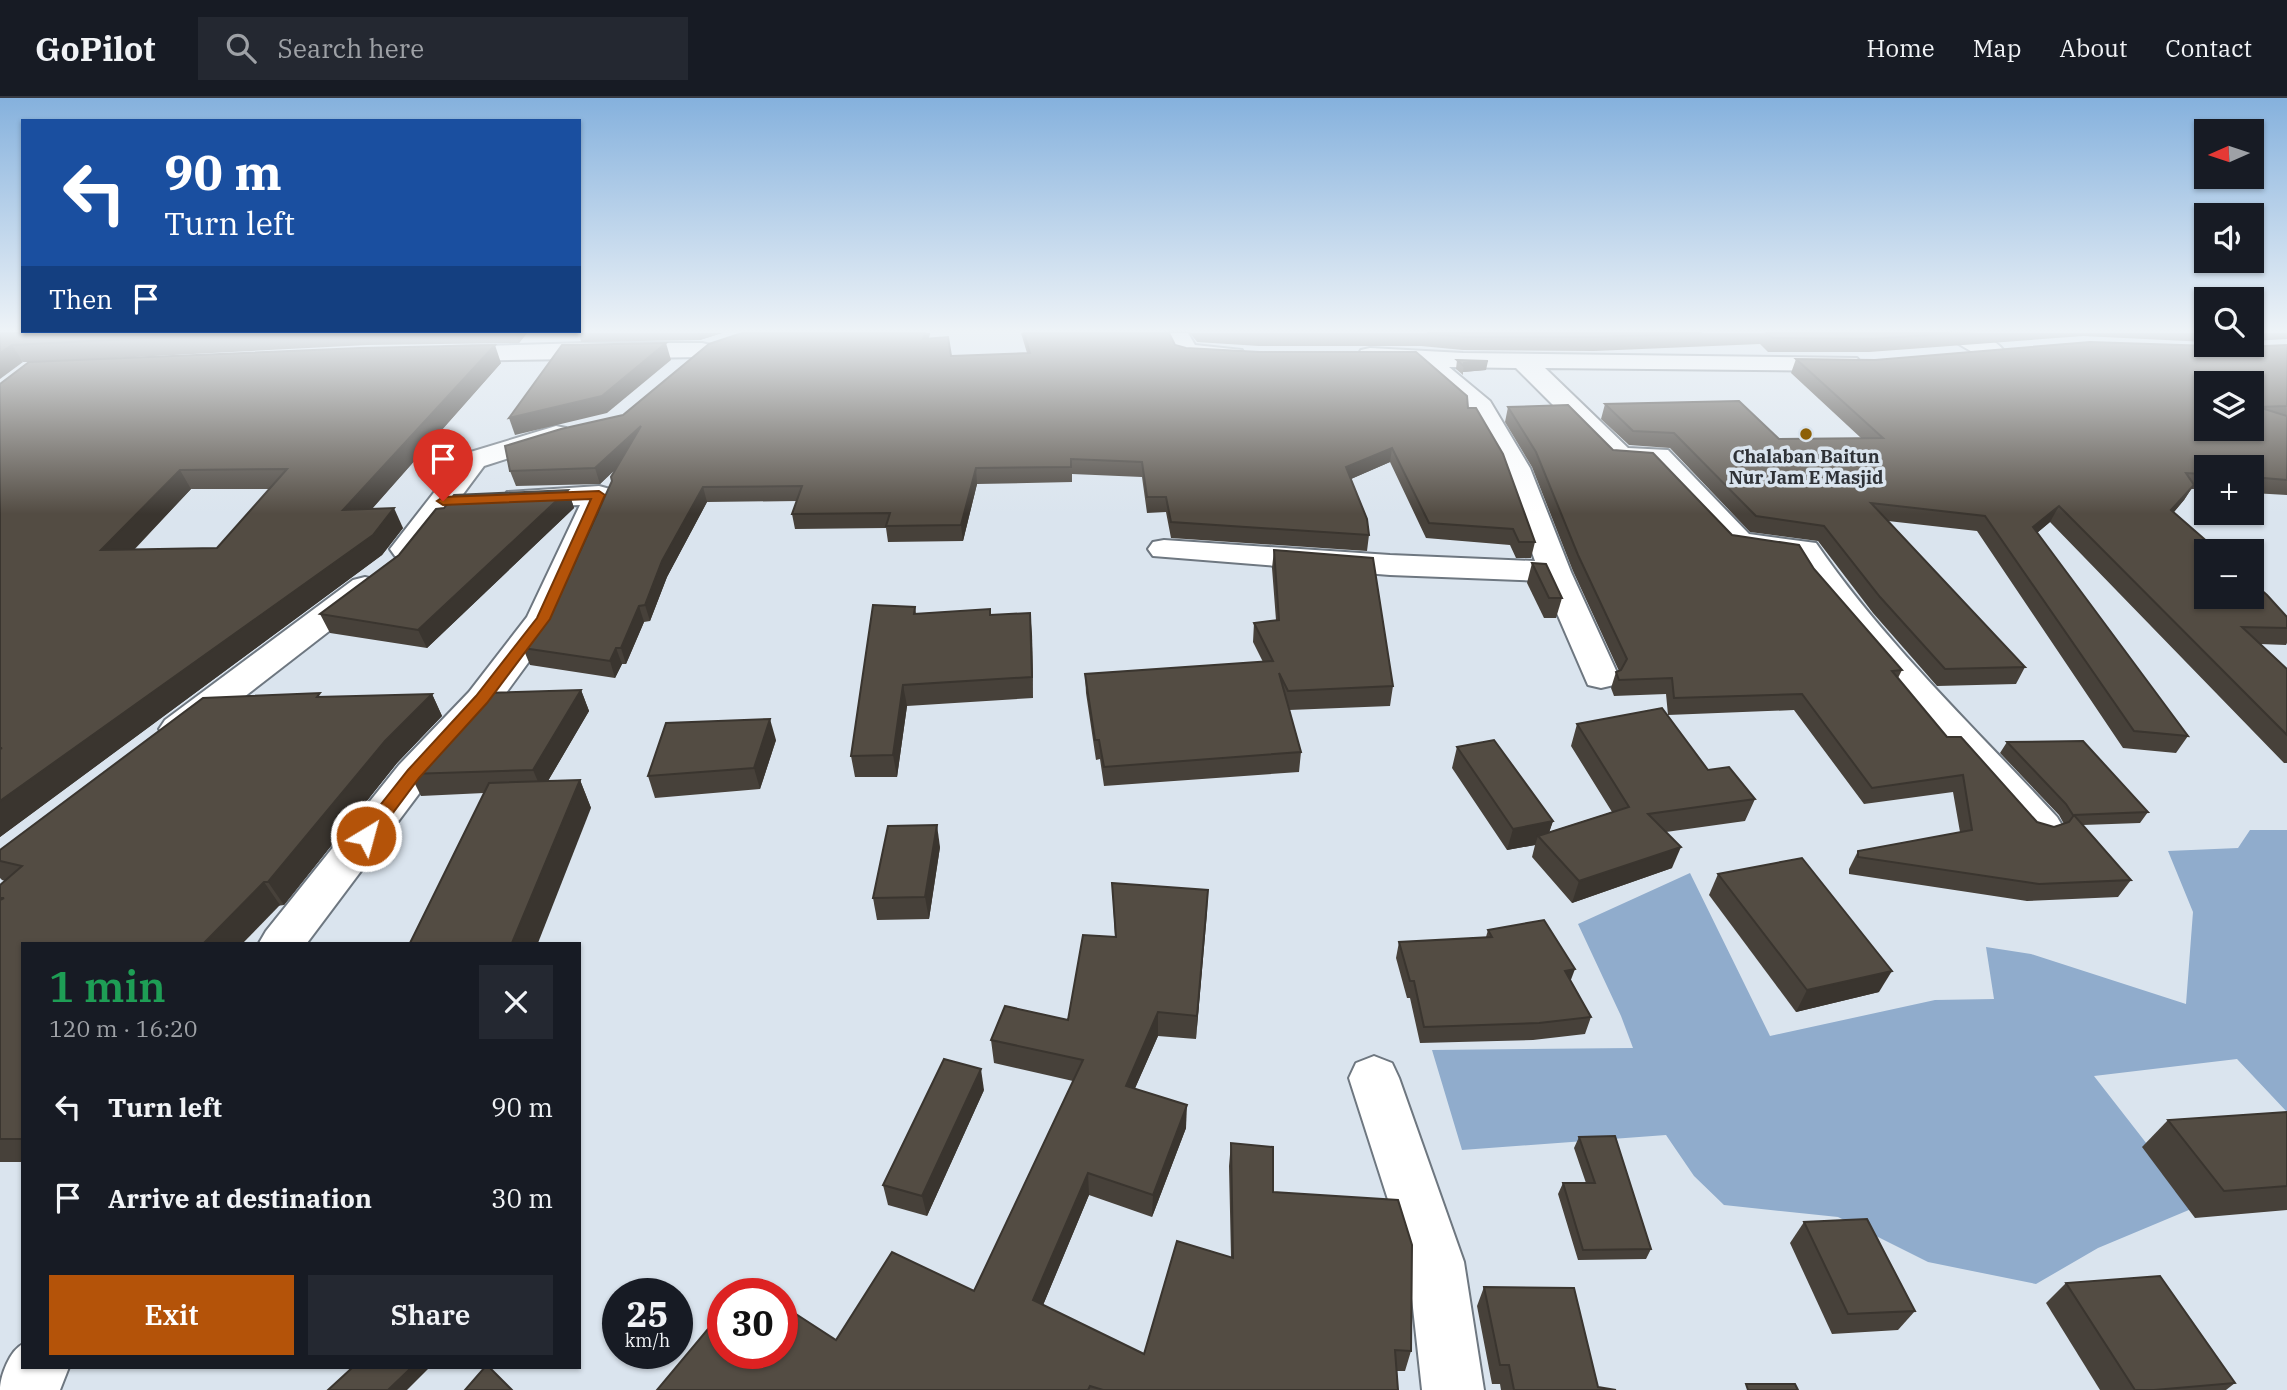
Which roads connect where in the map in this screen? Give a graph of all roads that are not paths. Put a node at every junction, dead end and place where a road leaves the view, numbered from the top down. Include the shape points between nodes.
1 (1465, 393) edge
2 (1557, 393) edge
3 (582, 429) edge
4 (443, 501) junction
5 (1164, 549) dead end
6 (1555, 572) junction
7 (1601, 677) dead end
8 (154, 747) edge
9 (2042, 827) edge
10 (283, 942) edge
11 (1374, 1078) dead end
12 (38, 1369) edge
13 (27, 1390) edge
14 (1453, 1390) edge

1 - 6 street via 1481,407 1516,468
2 - 9 street via 1621,457 1658,456 1740,542 1805,550 1821,576 1883,649
3 - 4 street via 474,460
4 - 8 street via 395,564
4 - 10 street via 599,495 543,619 482,700 413,774
5 - 6 street
6 - 7 street
11 - 14 street via 1436,1262
12 - 13 street

